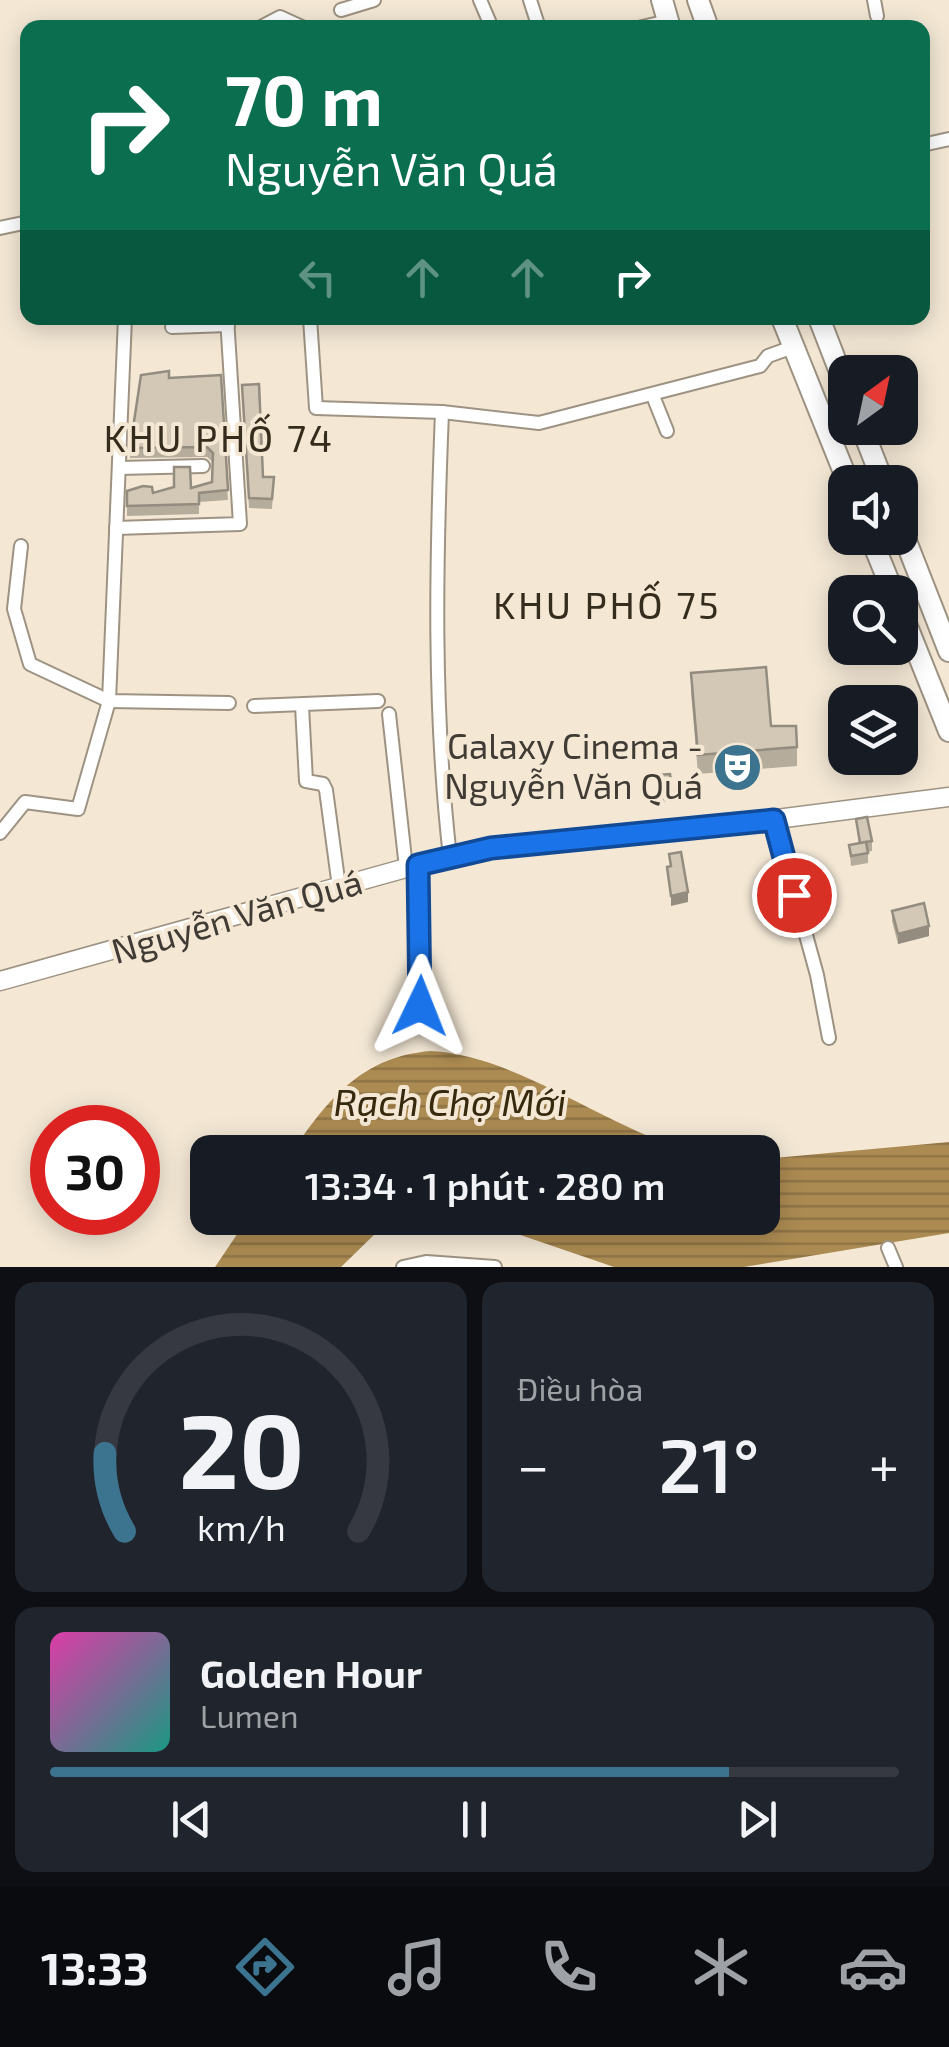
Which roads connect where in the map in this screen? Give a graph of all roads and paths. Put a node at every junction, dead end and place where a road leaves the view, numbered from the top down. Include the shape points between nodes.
1 (374, 0) edge
2 (874, 0) edge
3 (341, 10) dead end
4 (877, 16) dead end
5 (125, 325) edge
6 (190, 325) edge
7 (227, 325) edge
8 (310, 325) edge
9 (785, 325) edge
10 (821, 325) edge
11 (172, 327) dead end
12 (793, 348) junction
13 (833, 355) edge
14 (653, 396) junction
15 (442, 412) junction
16 (667, 431) dead end
17 (841, 465) edge
18 (203, 466) dead end
19 (119, 468) junction
20 (116, 528) junction
21 (20, 546) dead end
22 (911, 555) edge
23 (949, 651) edge
24 (918, 654) edge
25 (378, 701) dead end
26 (109, 702) junction
27 (228, 703) dead end
28 (254, 706) dead end
29 (302, 706) junction
30 (390, 714) dead end
31 (949, 731) edge
32 (949, 797) edge
33 (774, 820) junction
34 (0, 833) edge
35 (450, 858) junction
36 (412, 866) junction
37 (340, 888) junction
38 (0, 981) edge
39 (418, 1024) dead end
40 (829, 1038) dead end
41 (888, 1248) dead end
42 (404, 1267) edge
43 (495, 1267) edge
44 (896, 1267) edge

1 - 3 street
2 - 4 street
5 - 19 street
6 - 11 street
7 - 20 street via 240,524
8 - 15 street via 316,408
9 - 12 main road
10 - 13 main road
12 - 14 street via 760,366
12 - 17 main road
14 - 15 street via 538,423
14 - 16 street
15 - 35 street via 434,586
18 - 19 street
19 - 20 street
20 - 26 street
21 - 26 street via 14,608 30,664
22 - 23 main road
24 - 31 main road
25 - 29 street
26 - 27 street
26 - 34 street via 78,809 24,802
28 - 29 street
29 - 37 street via 307,782 326,790
30 - 36 street
32 - 33 main road, Nguyễn Văn Quá
33 - 35 main road, Nguyễn Văn Quá via 491,848
33 - 40 street
35 - 36 main road, Nguyễn Văn Quá
36 - 37 main road, Nguyễn Văn Quá
36 - 39 street via 422,968
37 - 38 main road, Nguyễn Văn Quá
41 - 44 street
42 - 43 street

